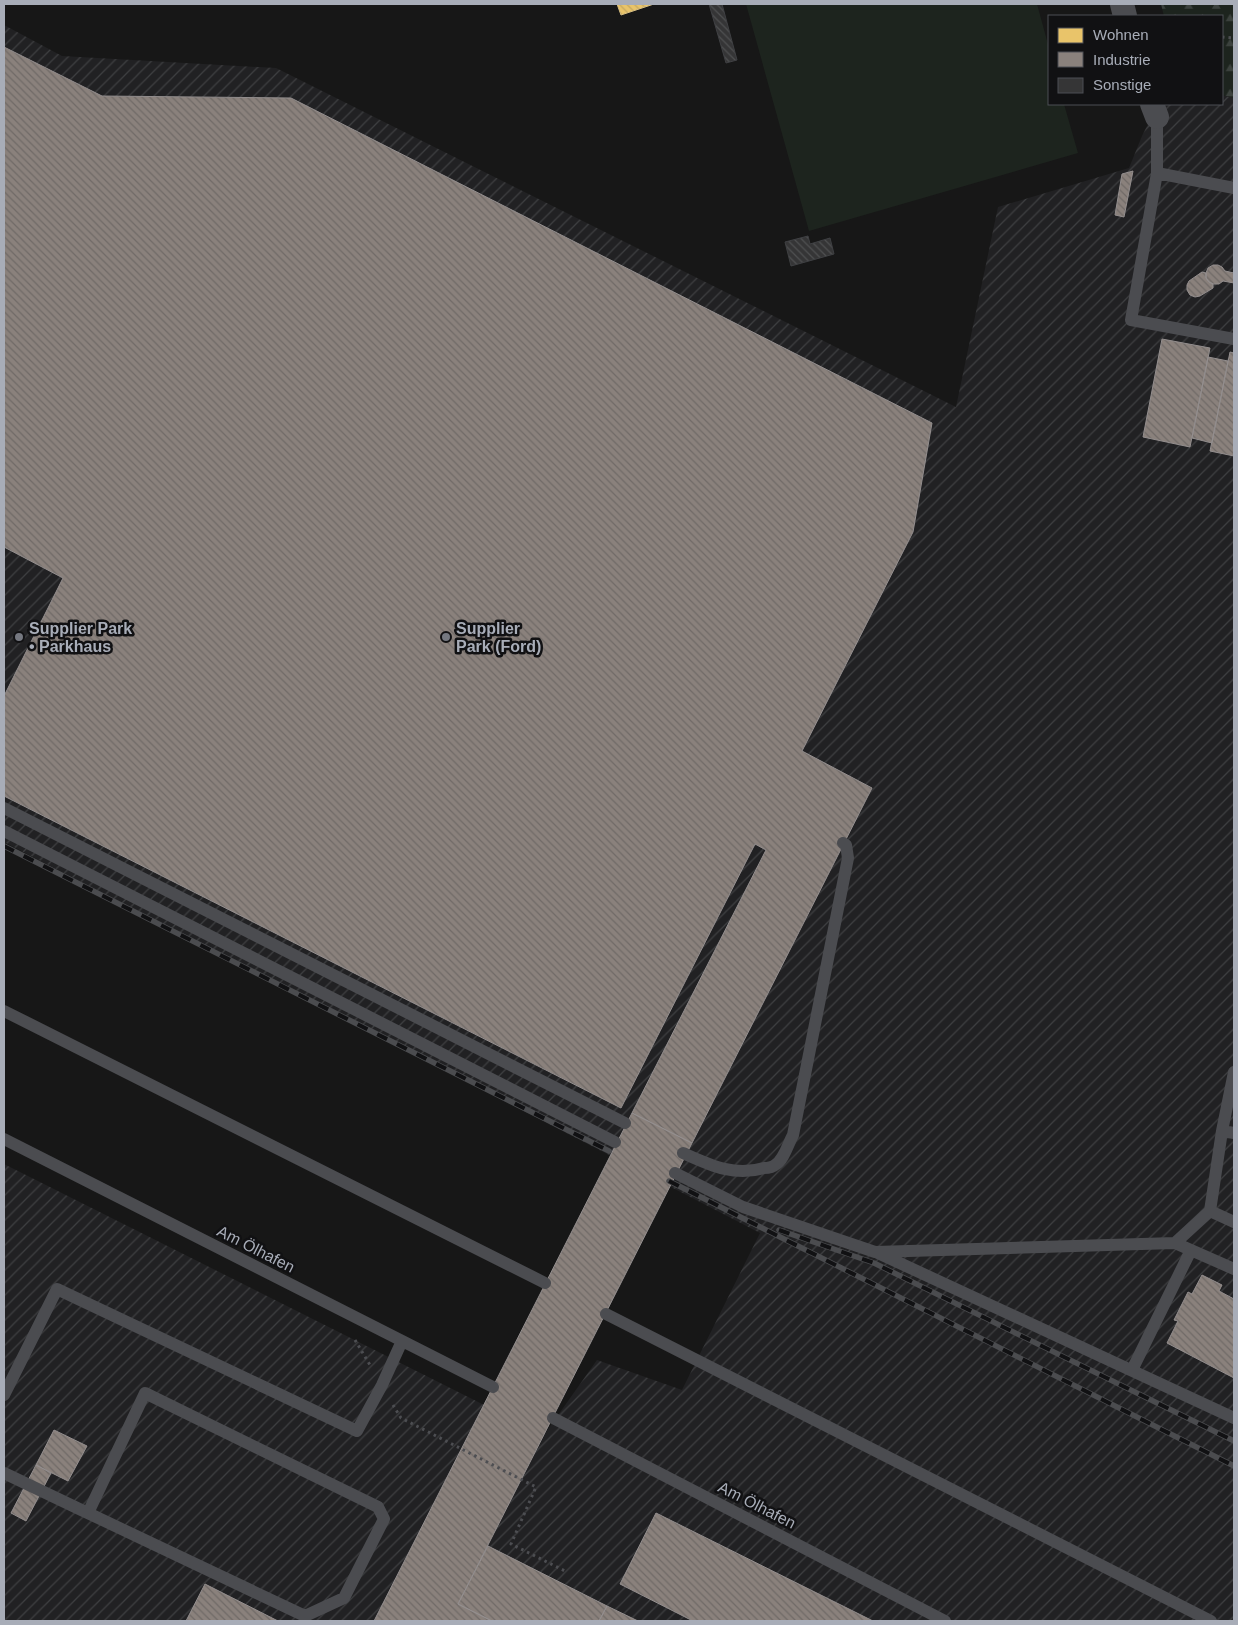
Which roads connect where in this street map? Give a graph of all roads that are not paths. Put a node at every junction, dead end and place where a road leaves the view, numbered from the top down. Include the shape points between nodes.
1 (1155, 111) edge
2 (1157, 173) junction
3 (1234, 188) edge
4 (1234, 339) edge
5 (4, 808) edge
6 (4, 831) edge
7 (843, 843) dead end
8 (4, 1011) edge
9 (1234, 1072) edge
10 (625, 1124) dead end
11 (1228, 1132) edge
12 (4, 1139) edge
13 (615, 1142) dead end
14 (683, 1153) dead end
15 (675, 1173) dead end
16 (1210, 1211) junction
17 (1234, 1222) edge
18 (1176, 1243) junction
19 (1191, 1250) junction
20 (875, 1252) junction
21 (1234, 1269) edge
22 (545, 1284) dead end
23 (606, 1314) dead end
24 (402, 1341) junction
25 (1132, 1370) junction
26 (493, 1387) dead end
27 (4, 1395) edge
28 (553, 1418) dead end
29 (1234, 1418) edge
30 (4, 1474) edge
31 (88, 1514) junction
32 (945, 1621) edge
33 (1211, 1621) edge

1 - 2 lane
2 - 3 lane
2 - 4 lane via 1131,320
5 - 10 lane
6 - 13 lane
7 - 14 lane via 848,858 792,1135 783,1156 776,1165 755,1171 733,1172
8 - 22 lane
9 - 11 lane
11 - 16 lane
12 - 24 lane, Am Ölhafen
15 - 20 lane via 743,1207
16 - 17 lane
16 - 18 lane
18 - 19 lane
18 - 20 lane
19 - 21 lane
19 - 25 lane
20 - 25 lane
23 - 33 lane
24 - 26 lane, Am Ölhafen
24 - 27 lane via 357,1431 57,1289
25 - 29 lane
28 - 32 lane, Am Ölhafen
30 - 31 lane
31 - 31 lane via 304,1616 344,1598 384,1519 378,1507 145,1393

